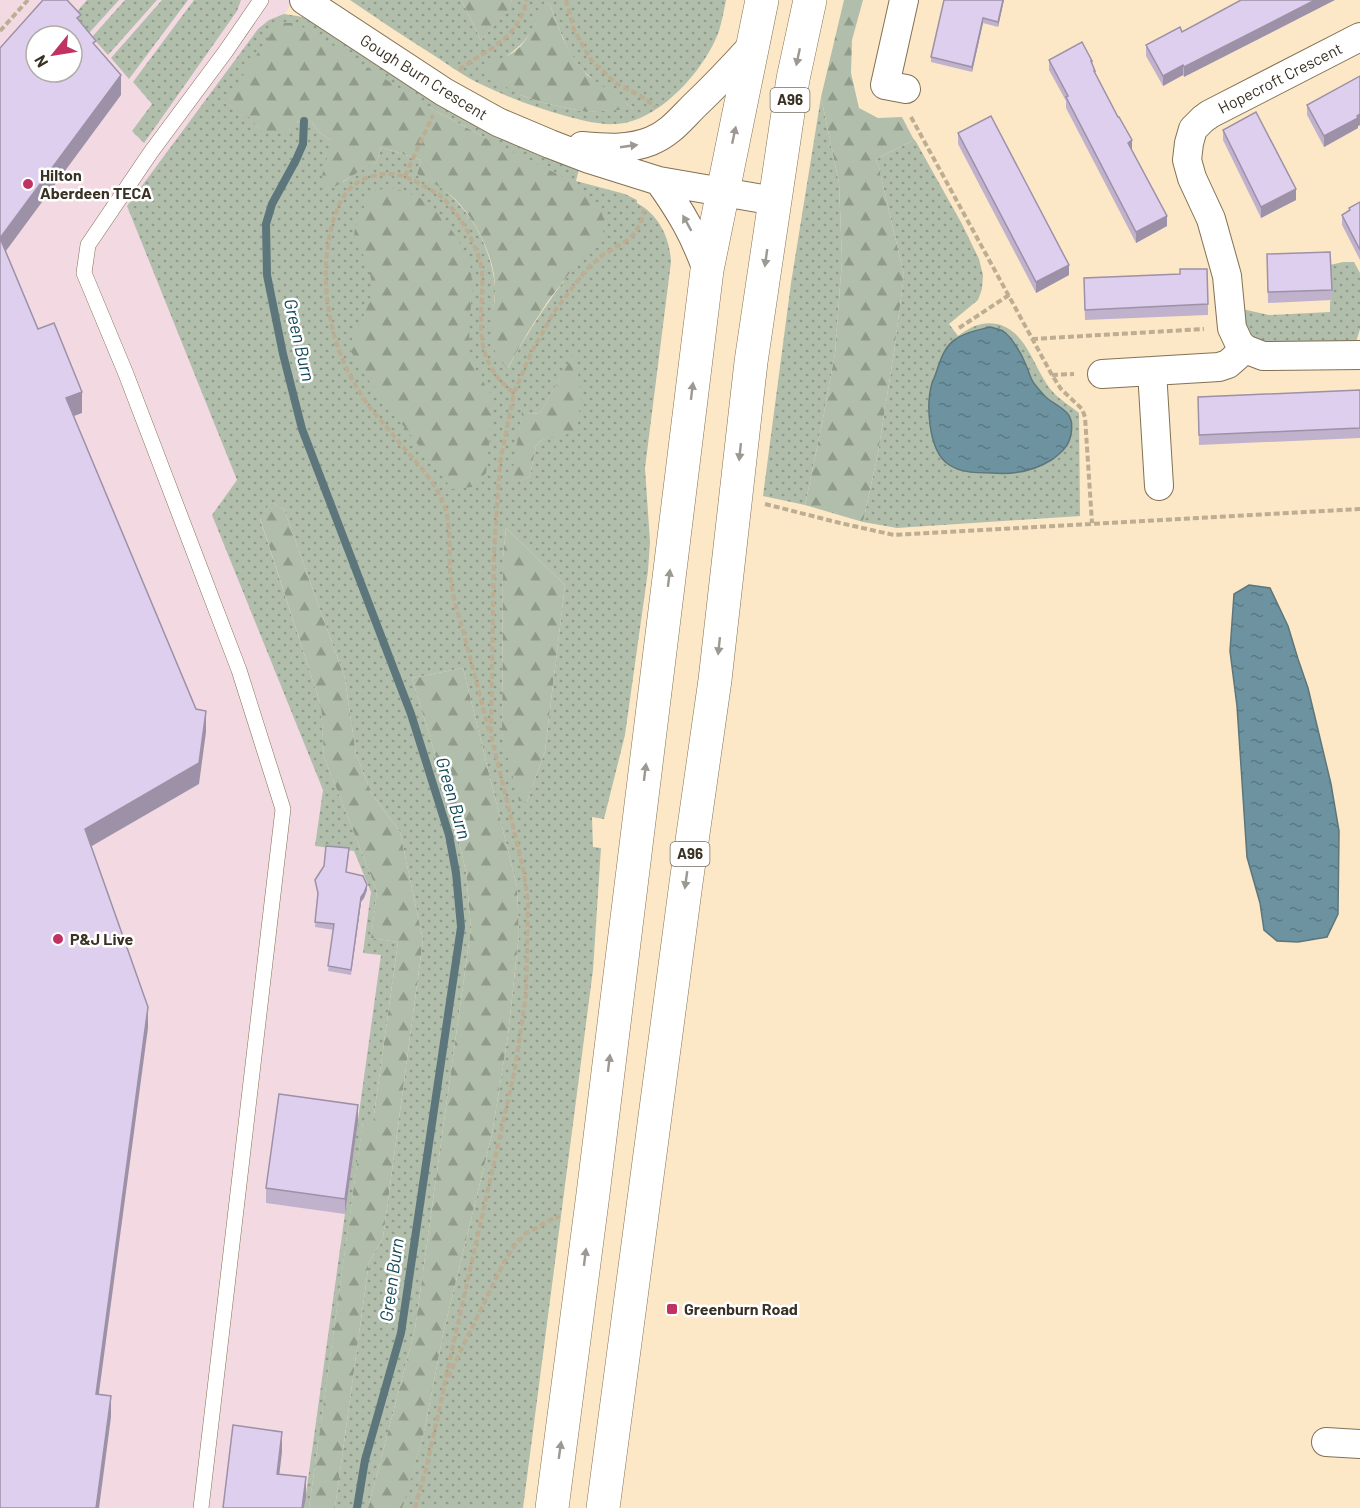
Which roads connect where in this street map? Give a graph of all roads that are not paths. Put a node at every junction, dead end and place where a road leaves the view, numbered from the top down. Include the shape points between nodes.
1 (261, 0) edge
2 (304, 0) edge
3 (762, 0) edge
4 (810, 0) edge
5 (904, 0) edge
6 (1360, 37) edge
7 (752, 46) junction
8 (906, 89) road end
9 (550, 144) junction
10 (659, 181) junction
11 (722, 192) junction
12 (775, 201) junction
13 (707, 270) junction
14 (1238, 339) junction
15 (1360, 355) edge
16 (1152, 371) junction
17 (1102, 374) dead end
18 (1159, 486) dead end
19 (1326, 1442) dead end
20 (1360, 1444) edge
21 (201, 1508) edge
22 (552, 1508) edge
23 (603, 1508) edge

1 - 21 lane via 93,237 84,273 239,670 283,809
2 - 9 street, Gough Burn Crescent via 444,92 498,122
3 - 7 main road
4 -> 12 main road, A96 via 793,80
5 - 8 street via 885,85
6 - 14 street, Hopecroft Crescent via 1210,114 1193,129 1187,160 1211,219 1227,276
9 -> 7 street, Gough Burn Crescent via 605,148 651,141 669,131
11 -> 7 main road
9 - 10 street, Gough Burn Crescent
10 - 11 street, Gough Burn Crescent
13 -> 10 street via 689,226
11 - 12 street, Gough Burn Crescent
11 - 13 main road
12 -> 23 main road, A96 via 751,362 715,680
22 -> 13 main road
14 - 15 street via 1263,356
14 - 16 street via 1228,364
16 - 17 street
16 - 18 street
19 - 20 street

